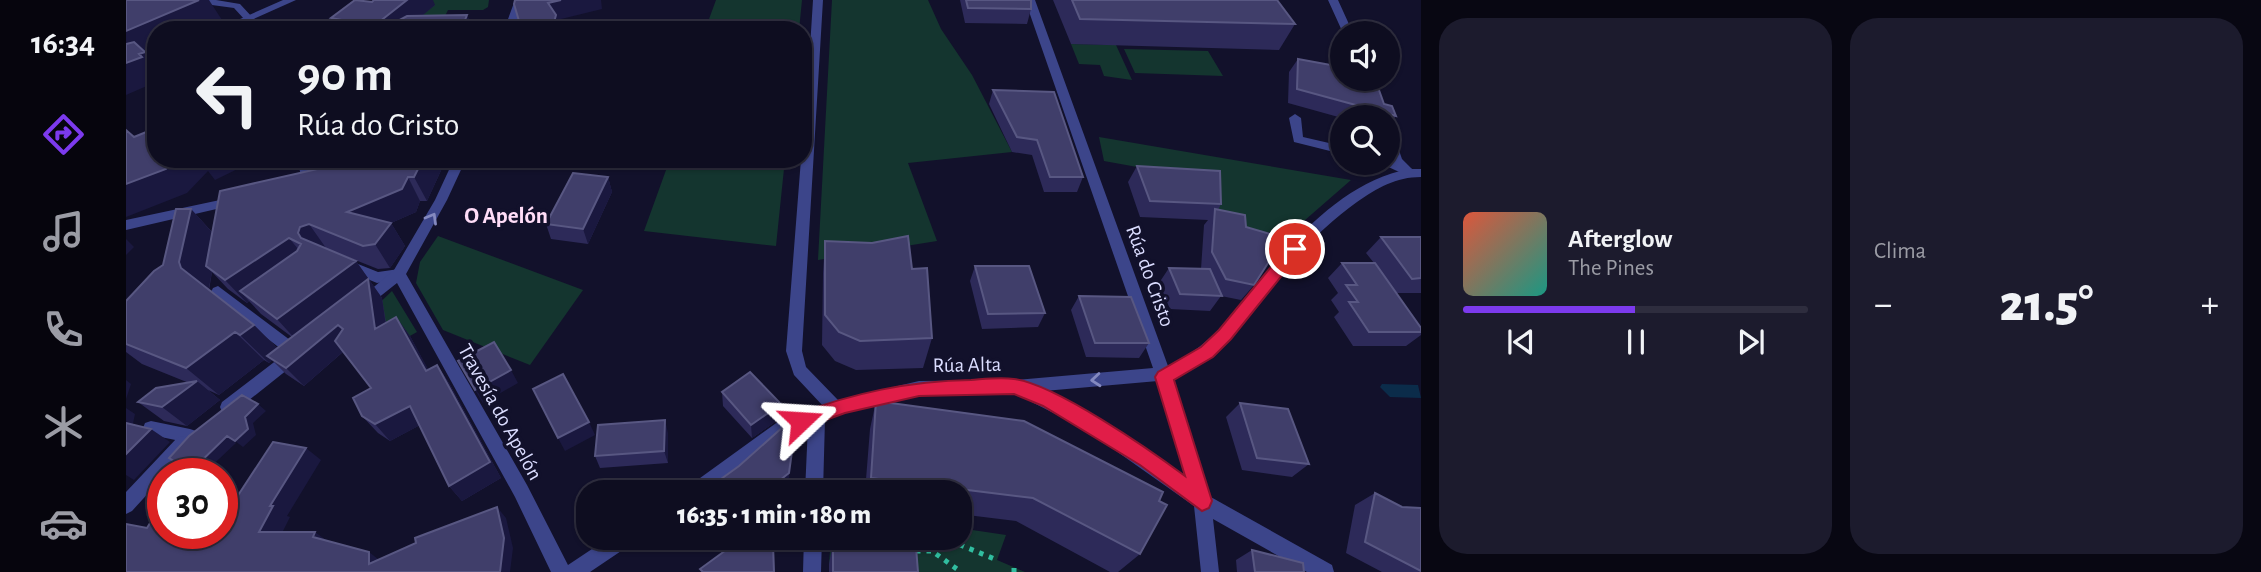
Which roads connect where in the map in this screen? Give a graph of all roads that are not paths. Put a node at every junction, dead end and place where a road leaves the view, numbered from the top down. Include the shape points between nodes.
1 (197, 0) edge
2 (241, 0) edge
3 (291, 0) edge
4 (520, 0) edge
5 (818, 0) edge
6 (1030, 0) edge
7 (1333, 0) edge
8 (230, 5) junction
9 (248, 18) junction
10 (241, 21) edge
11 (512, 21) edge
12 (1343, 21) edge
13 (147, 61) edge
14 (126, 69) edge
15 (812, 88) edge
16 (1295, 118) dead end
17 (1330, 147) edge
18 (1400, 162) edge
19 (306, 168) edge
20 (456, 168) edge
21 (807, 168) edge
22 (1415, 172) edge
23 (310, 184) edge
24 (245, 199) edge
25 (126, 225) edge
26 (335, 259) edge
27 (399, 274) junction
28 (219, 286) edge
29 (348, 314) edge
30 (1164, 377) junction
31 (1015, 387) junction
32 (835, 408) junction
33 (817, 415) junction
34 (201, 427) junction
35 (150, 428) edge
36 (711, 480) edge
37 (814, 480) edge
38 (1202, 501) junction
39 (126, 505) edge
40 (607, 550) edge
41 (813, 550) edge
42 (561, 572) edge
43 (573, 572) edge
44 (812, 572) edge
45 (1210, 572) edge
46 (1325, 572) edge

1 - 8 street
2 - 8 street
3 - 9 street
4 - 11 street
5 - 15 street
6 - 30 street, Rúa do Cristo
7 - 12 street
8 - 9 street
9 - 10 street
13 - 14 street
16 - 17 street via 1298,139
18 - 22 street
19 - 23 street
27 -> 20 street
21 - 32 street via 794,351 799,370
22 - 30 street via 1387,177 1327,218 1207,352
24 - 25 street
26 - 27 street via 377,278
27 - 29 street
27 - 42 street, Travesía do Apelón via 521,491
28 - 34 street via 302,349
30 -> 31 street, Rúa Alta
30 - 38 street, Rúa do Cristo
31 - 32 street, Rúa Alta via 919,388
31 - 38 street, Rúa Alta via 1050,400 1147,458
32 - 33 street, Rúa Alta
33 - 36 street, Rúa Alta via 785,426
33 - 37 street
34 - 35 street
34 - 39 street
38 - 45 street, Rúa do Cristo
38 - 46 street, Rúa Alta
40 - 43 street
41 - 44 street

